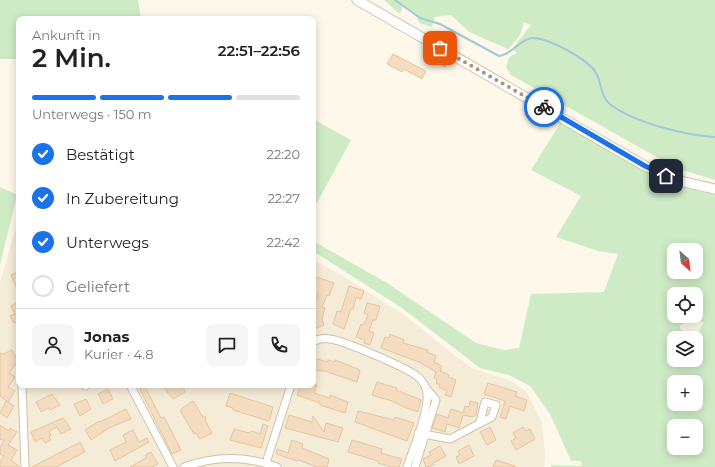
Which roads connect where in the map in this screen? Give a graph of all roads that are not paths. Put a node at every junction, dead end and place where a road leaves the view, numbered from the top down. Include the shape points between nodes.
1 (357, 0) edge
2 (715, 189) edge
3 (316, 341) edge
4 (22, 388) edge
5 (132, 388) edge
6 (290, 388) edge
7 (480, 422) dead end
8 (422, 434) junction
9 (266, 463) junction
10 (25, 467) edge
11 (173, 467) edge
12 (184, 467) edge
13 (277, 467) edge
14 (407, 467) edge
15 (415, 467) edge

1 - 2 main road via 645,166 676,180
3 - 8 street via 322,338 339,341 418,377 426,388 428,403
4 - 10 street
5 - 11 street
6 - 9 street
7 - 8 street via 450,439
8 - 14 street
8 - 15 street
9 - 12 street via 223,458
9 - 13 street

